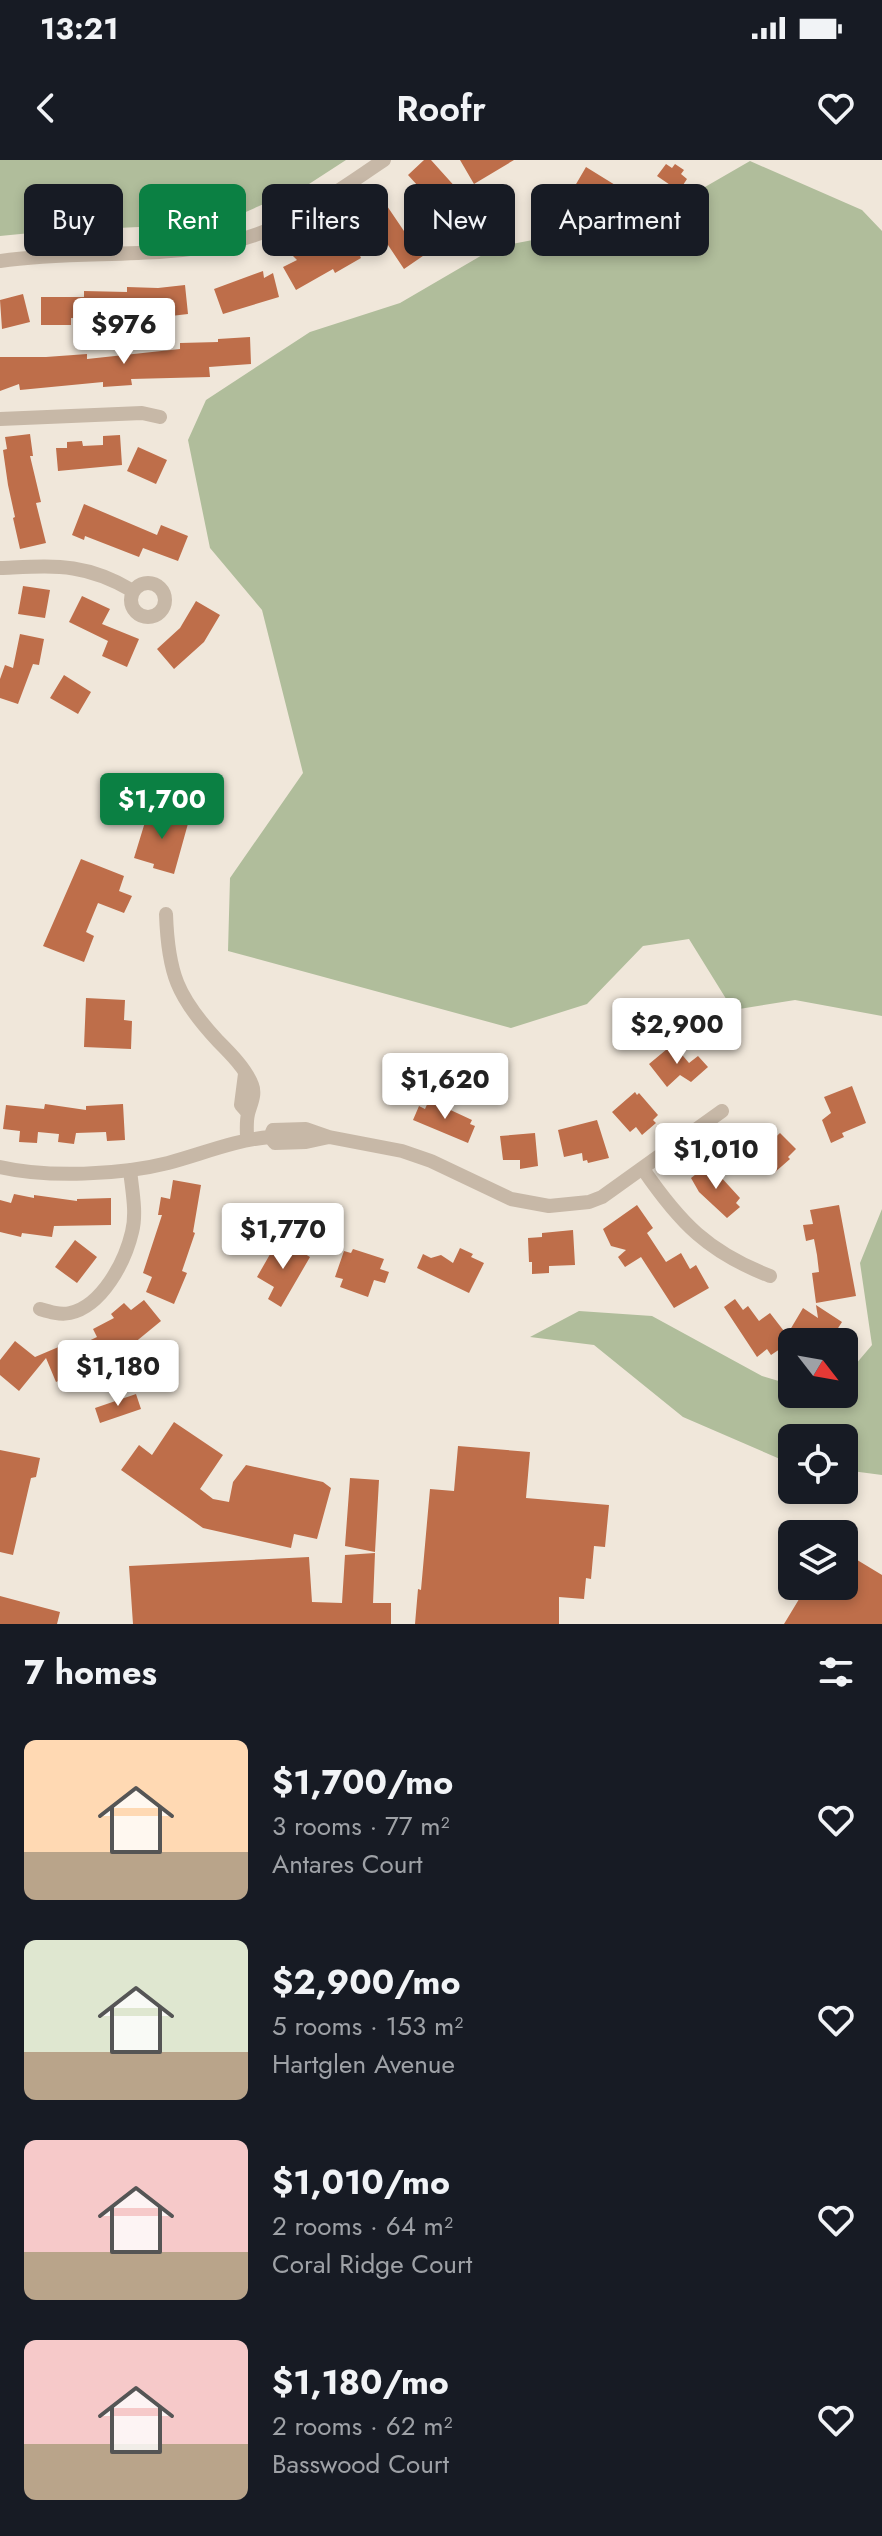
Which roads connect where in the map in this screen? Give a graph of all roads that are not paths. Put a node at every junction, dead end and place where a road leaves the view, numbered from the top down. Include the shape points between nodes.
1 (372, 160) edge
2 (384, 160) edge
3 (361, 176) junction
4 (0, 261) edge
5 (160, 417) dead end
6 (0, 419) edge
7 (0, 568) edge
8 (133, 591) dead end
9 (166, 914) dead end
10 (722, 1111) dead end
11 (247, 1139) junction
12 (0, 1167) edge
13 (643, 1169) junction
14 (130, 1170) junction
15 (770, 1276) dead end
16 (40, 1309) dead end

1 - 3 street
2 - 3 street
3 - 4 street via 272,229 230,243
5 - 6 street via 142,413
7 - 8 street via 86,569
9 - 11 street via 169,960 178,987 245,1074 241,1105 248,1113
10 - 13 street
11 - 13 street via 270,1137 275,1143 329,1137 363,1142 417,1156 534,1205 589,1202
11 - 14 street
12 - 14 street via 41,1172
13 - 15 street via 690,1230
14 - 16 street via 133,1231 116,1271 95,1298 74,1313

